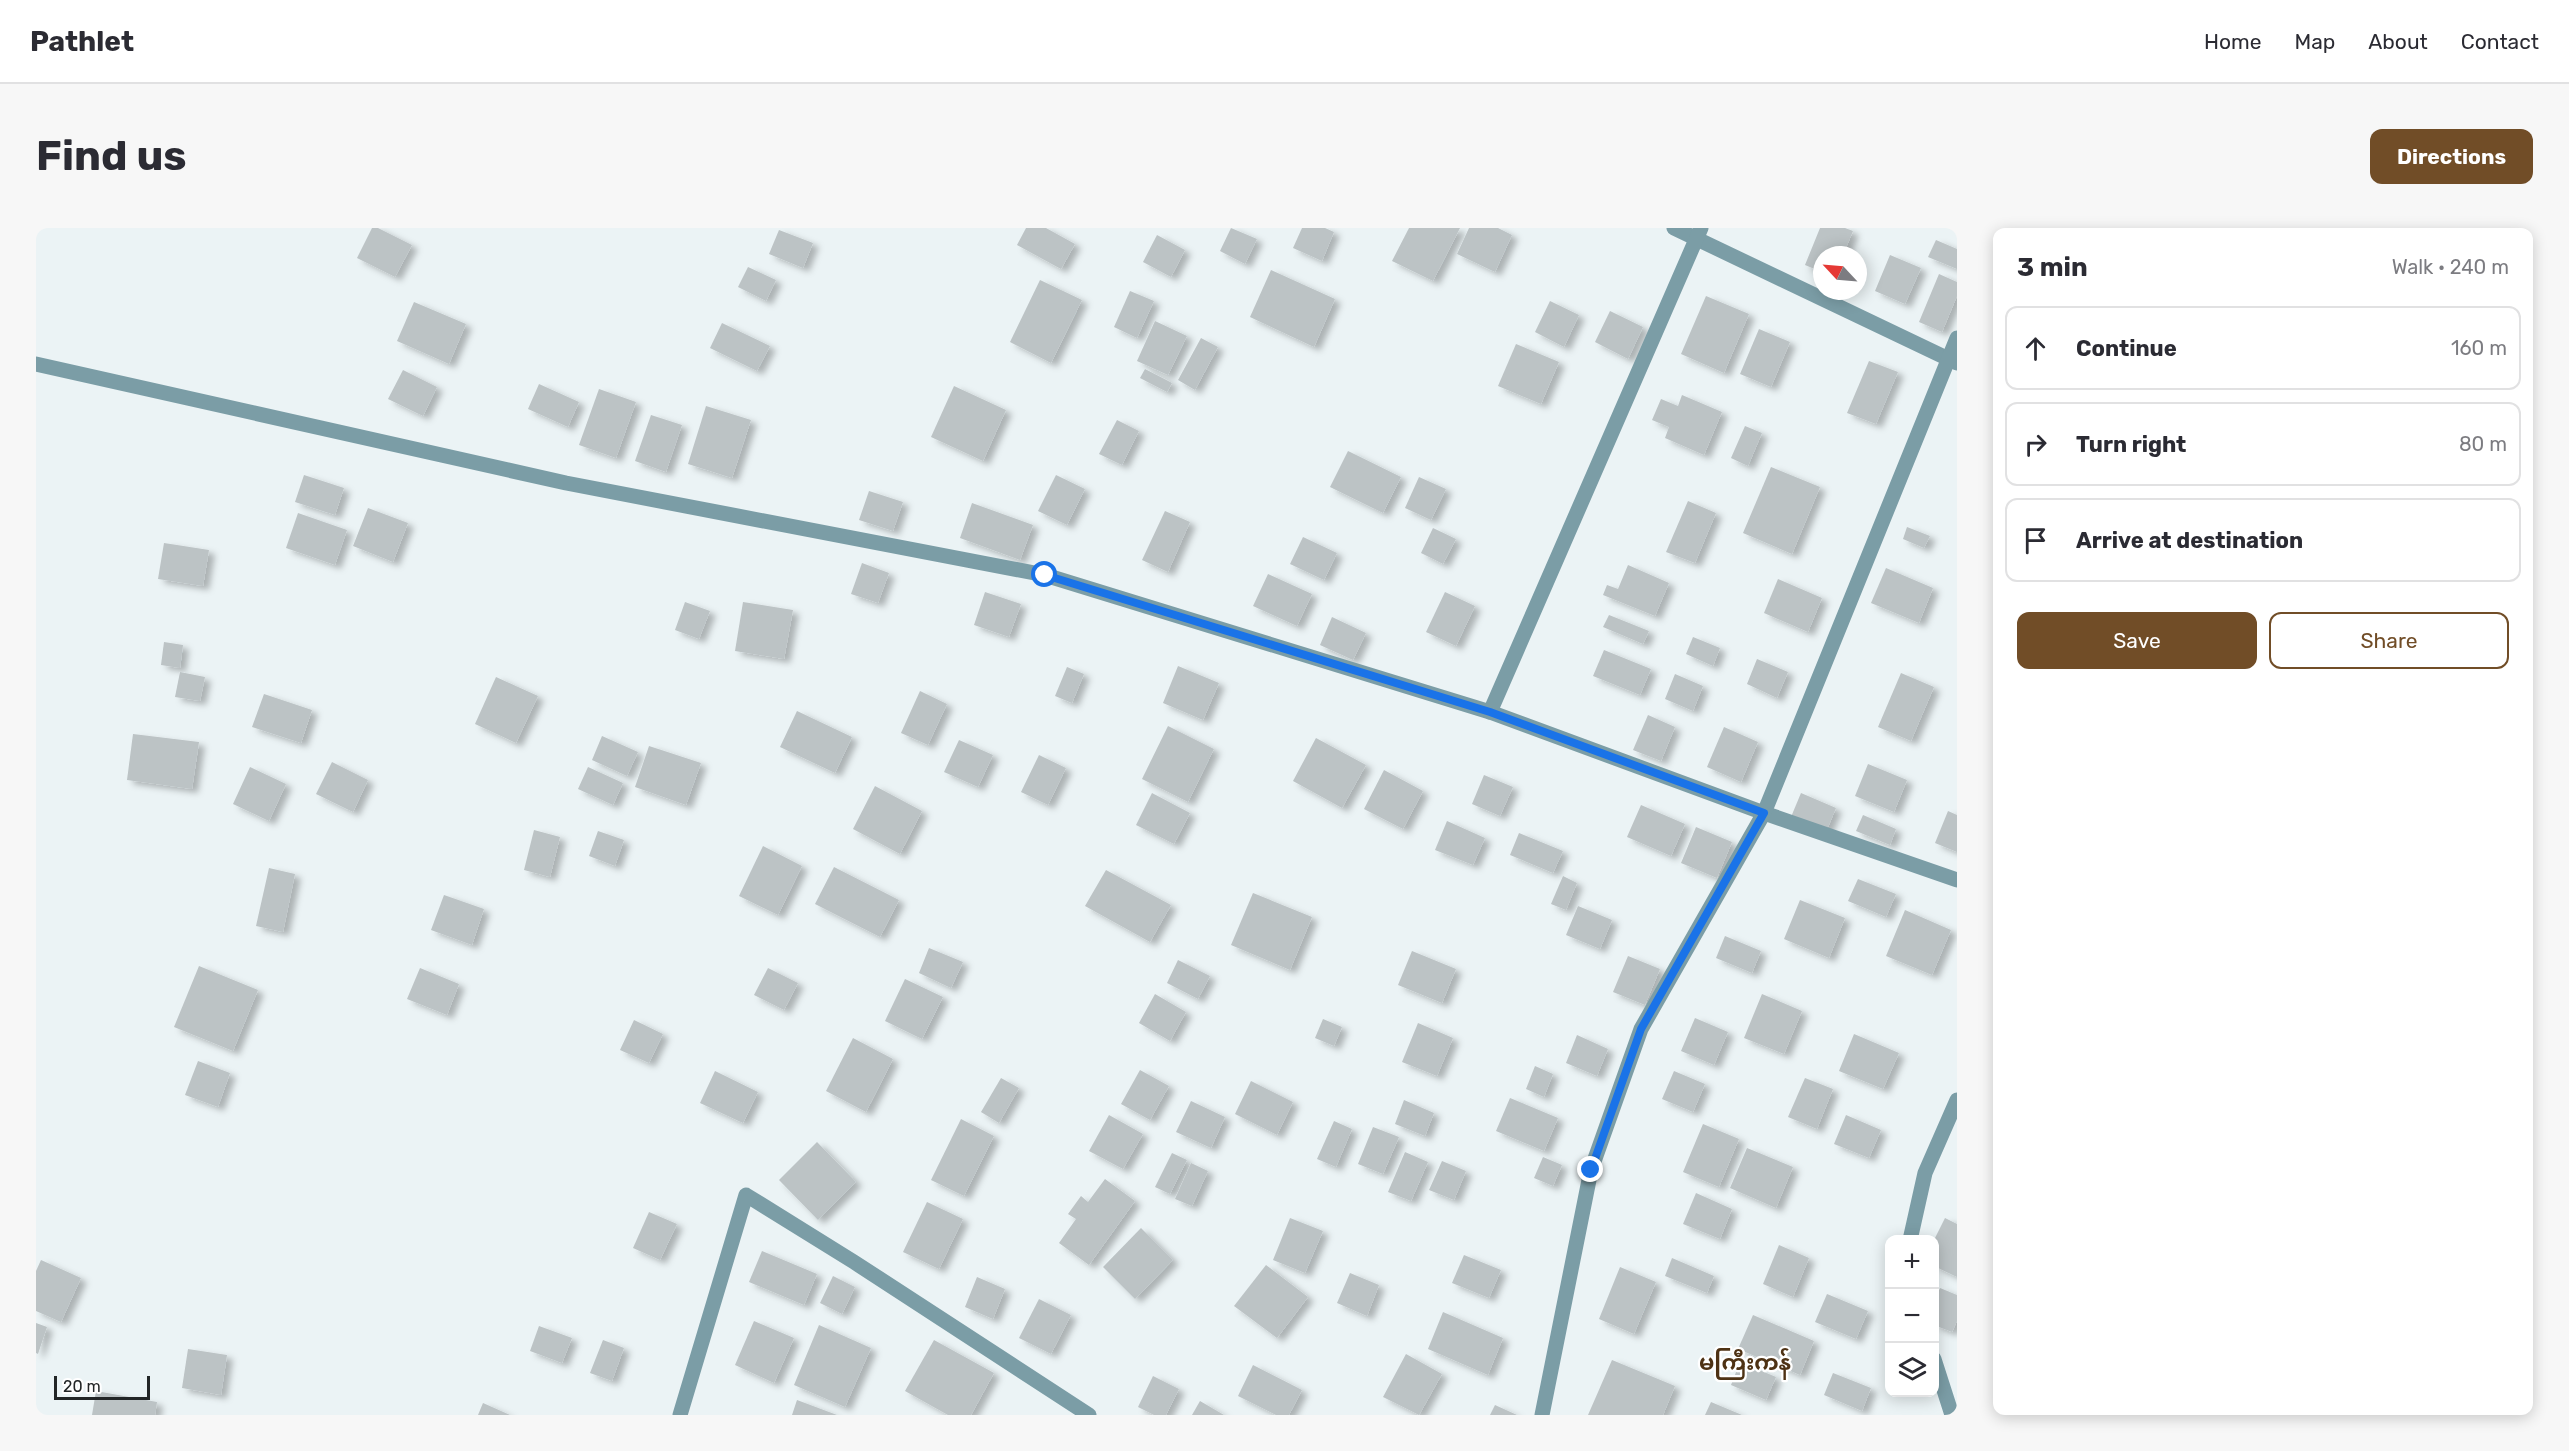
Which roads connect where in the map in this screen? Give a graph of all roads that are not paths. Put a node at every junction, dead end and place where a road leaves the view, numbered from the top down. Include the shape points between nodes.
1 (1674, 228) edge
2 (1698, 233) edge
3 (1957, 338) edge
4 (1952, 361) edge
5 (36, 364) edge
6 (1490, 712) junction
7 (1764, 813) junction
8 (1957, 880) edge
9 (1957, 1100) edge
10 (1911, 1235) edge
11 (1939, 1372) edge
12 (680, 1415) edge
13 (1089, 1415) edge
14 (1542, 1415) edge
15 (1952, 1415) edge

1 - 2 street
2 - 4 street
2 - 6 street
3 - 4 street
4 - 7 street
5 - 6 street via 566,483 1045,575
6 - 7 street
7 - 8 street
7 - 14 street via 1641,1029 1591,1170
9 - 10 street via 1925,1173
11 - 15 street
12 - 13 street via 746,1195

